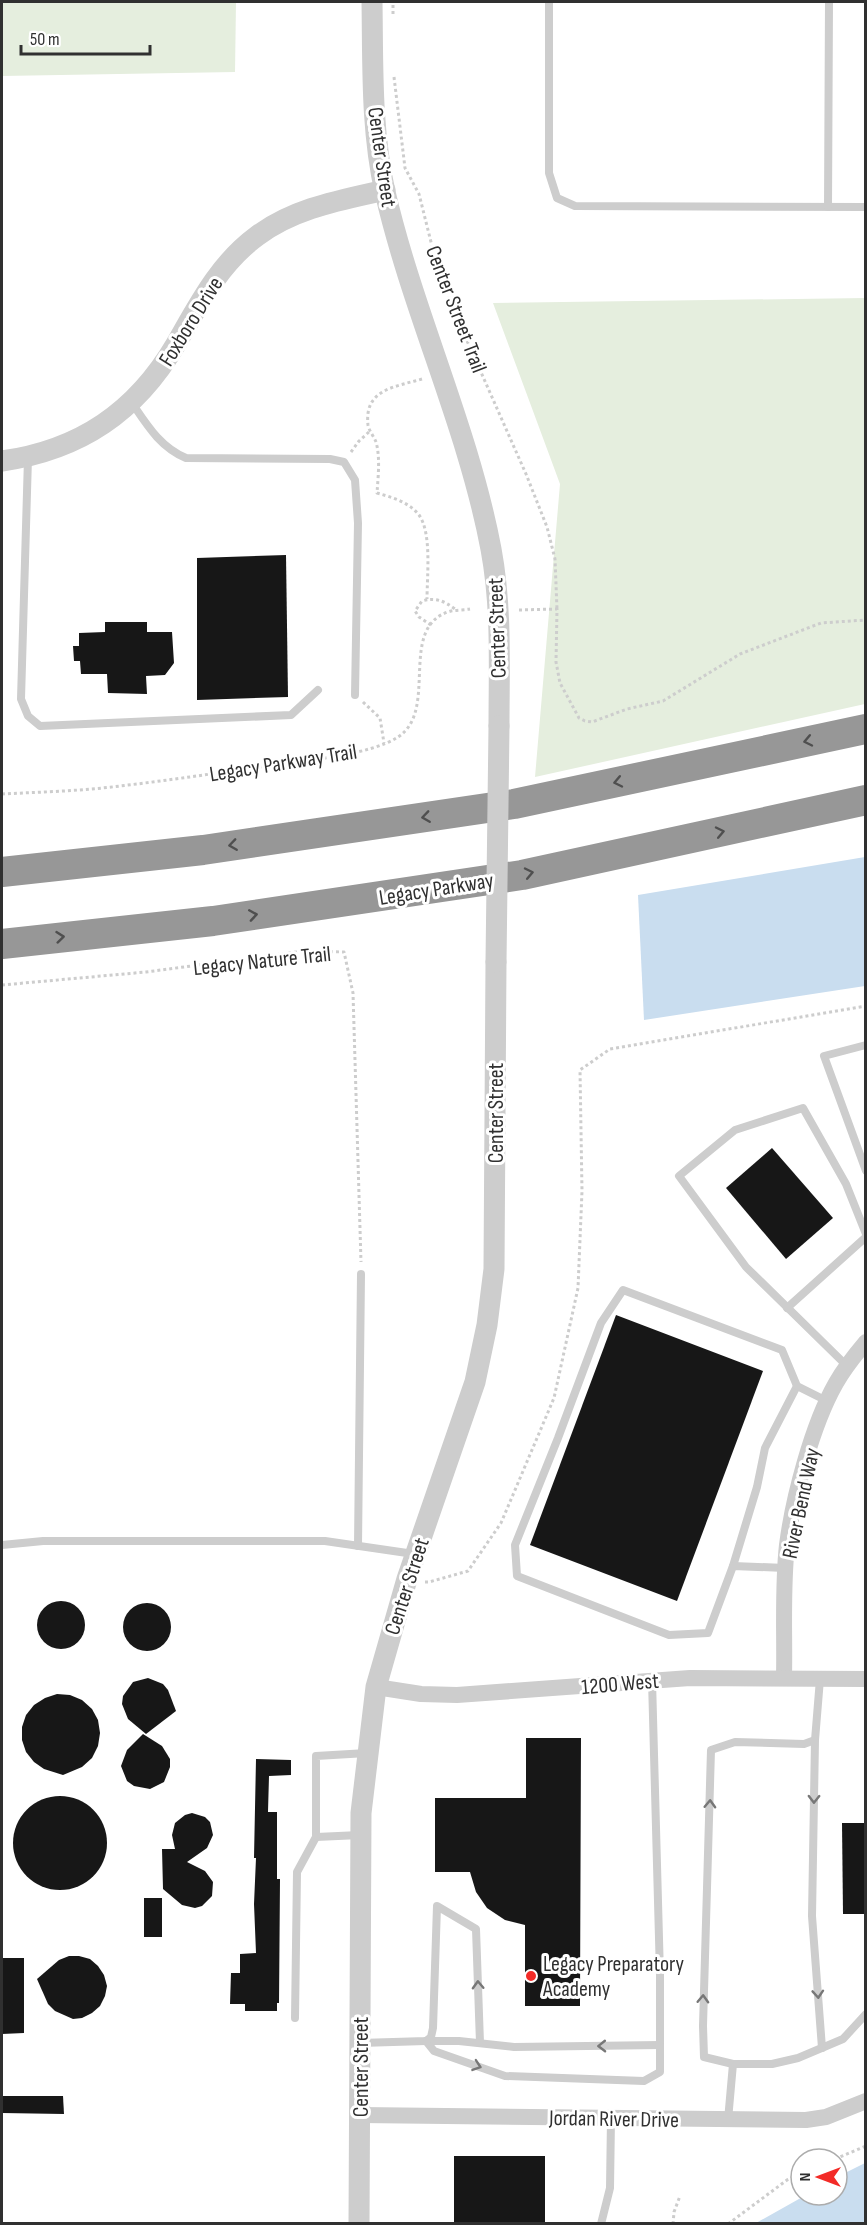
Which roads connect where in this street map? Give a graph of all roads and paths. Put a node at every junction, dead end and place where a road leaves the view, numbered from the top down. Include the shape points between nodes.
1 (372, 2) edge
2 (393, 2) edge
3 (549, 2) edge
4 (829, 2) edge
5 (393, 21) dead end
6 (393, 74) dead end
7 (385, 190) junction
8 (828, 207) junction
9 (866, 207) edge
10 (422, 379) dead end
11 (132, 403) junction
12 (370, 431) junction
13 (28, 457) junction
14 (2, 461) edge
15 (344, 462) junction
16 (427, 599) junction
17 (470, 609) dead end
18 (557, 609) junction
19 (457, 610) junction
20 (519, 610) dead end
21 (866, 620) edge
22 (430, 626) junction
23 (318, 690) dead end
24 (355, 694) joint
25 (866, 729) edge
26 (384, 743) junction
27 (2, 794) edge
28 (866, 800) edge
29 (2, 872) edge
30 (2, 944) edge
31 (2, 985) edge
32 (866, 1006) edge
33 (866, 1045) edge
34 (866, 1171) edge
35 (866, 1236) edge
36 (361, 1274) joint
37 (787, 1308) junction
38 (866, 1342) edge
39 (848, 1366) junction
40 (797, 1386) junction
41 (827, 1401) junction
42 (2, 1545) edge
43 (358, 1545) junction
44 (416, 1555) junction
45 (733, 1566) junction
46 (786, 1568) junction
47 (407, 1579) junction
48 (784, 1678) junction
49 (820, 1679) junction
50 (866, 1679) edge
51 (652, 1680) junction
52 (376, 1687) junction
53 (815, 1740) junction
54 (367, 1753) junction
55 (361, 1835) junction
56 (316, 1837) junction
57 (866, 2014) edge
58 (295, 2018) dead end
59 (426, 2041) junction
60 (360, 2043) junction
61 (480, 2043) junction
62 (660, 2045) junction
63 (822, 2048) junction
64 (733, 2064) junction
65 (866, 2102) edge
66 (360, 2115) junction
67 (611, 2118) junction
68 (728, 2120) junction
69 (866, 2146) edge
70 (849, 2153) edge
71 (789, 2179) edge
72 (680, 2196) dead end
73 (359, 2223) edge
74 (601, 2223) edge
75 (673, 2223) edge
76 (728, 2223) edge

1 - 7 street, Center Street via 376,122
2 - 5 path
3 - 8 lane via 549,173 557,198 575,206
4 - 8 lane
6 - 18 path, Center Street Trail via 405,168 419,194 439,273 453,309 547,527 555,559
7 - 11 street, Foxboro Drive via 306,210 257,235 212,281 161,368
7 - 44 street, Center Street, bridge via 408,275 478,492 489,539 498,622 492,1298 475,1382
8 - 9 lane
10 - 12 path via 380,392 372,400 368,413
11 - 13 street, Foxboro Drive via 68,444
11 - 15 lane via 166,446 186,458
12 - 15 path
12 - 16 path via 377,443 377,493 398,499 418,514 426,532
13 - 14 street, Foxboro Drive
13 - 23 lane via 21,699 28,716 40,726 291,715
15 - 24 lane via 355,480 358,524
16 - 19 path via 444,601
16 - 22 path via 415,611
17 - 19 path
18 - 20 path
18 - 21 path via 556,662 560,684 579,718 592,722 663,701 740,654 821,623
19 - 22 path via 434,620
22 - 26 path, Legacy Parkway Trail via 421,650 414,717 408,729
24 - 26 path via 380,718
25 -> 29 highway via 514,804 203,850
26 - 27 path, Legacy Parkway Trail via 344,755 130,785
30 -> 28 highway, Legacy Parkway via 213,921 522,875
31 - 36 path, Legacy Nature Trail via 147,972 304,951 344,952 353,993
32 - 47 path via 610,1049 580,1070 582,1191 578,1288 554,1398 501,1523 468,1571 429,1582
33 - 34 lane via 824,1056
35 - 37 lane
35 - 37 lane via 846,1184 803,1108 735,1130 679,1176 746,1267
36 - 43 lane
37 - 39 lane
38 - 39 street, River Bend Way
39 - 41 street, River Bend Way
40 - 41 lane
40 - 45 lane via 765,1448
40 - 45 lane via 782,1350 623,1290 601,1323 515,1545 517,1576 669,1635 708,1633
41 - 46 street, River Bend Way via 795,1502
42 - 43 lane via 43,1541 325,1540
43 - 44 lane
44 - 47 street, Center Street
45 - 46 lane
46 - 48 street, River Bend Way
47 - 52 street, Center Street
48 - 49 street, 1200 West
48 - 51 street, 1200 West
49 - 50 street, 1200 West
49 - 53 lane
51 - 52 street, 1200 West via 457,1695
51 - 62 lane
52 - 54 street, Center Street
53 -> 63 lane via 812,1916
64 -> 53 lane via 704,2057 711,1750 735,1742 804,1744
54 - 55 street, Center Street
54 - 56 lane via 316,1756
55 - 56 lane
55 - 60 street, Center Street
56 - 58 lane via 297,1872
57 - 63 lane via 843,2039
59 - 60 lane
59 - 61 lane
61 -> 59 lane via 476,1929 437,1906 433,2028
59 -> 62 lane via 434,2051 505,2076 644,2081 660,2072
60 - 66 street, Center Street
62 -> 61 lane via 514,2047
63 - 64 lane via 772,2064
64 - 68 lane
65 - 68 street, Jordan River Drive via 816,2119
66 - 67 street, Jordan River Drive
66 - 73 street, Center Street
67 - 68 street, Jordan River Drive
67 - 74 lane via 610,2188
69 - 70 path
71 - 76 path
72 - 75 path

